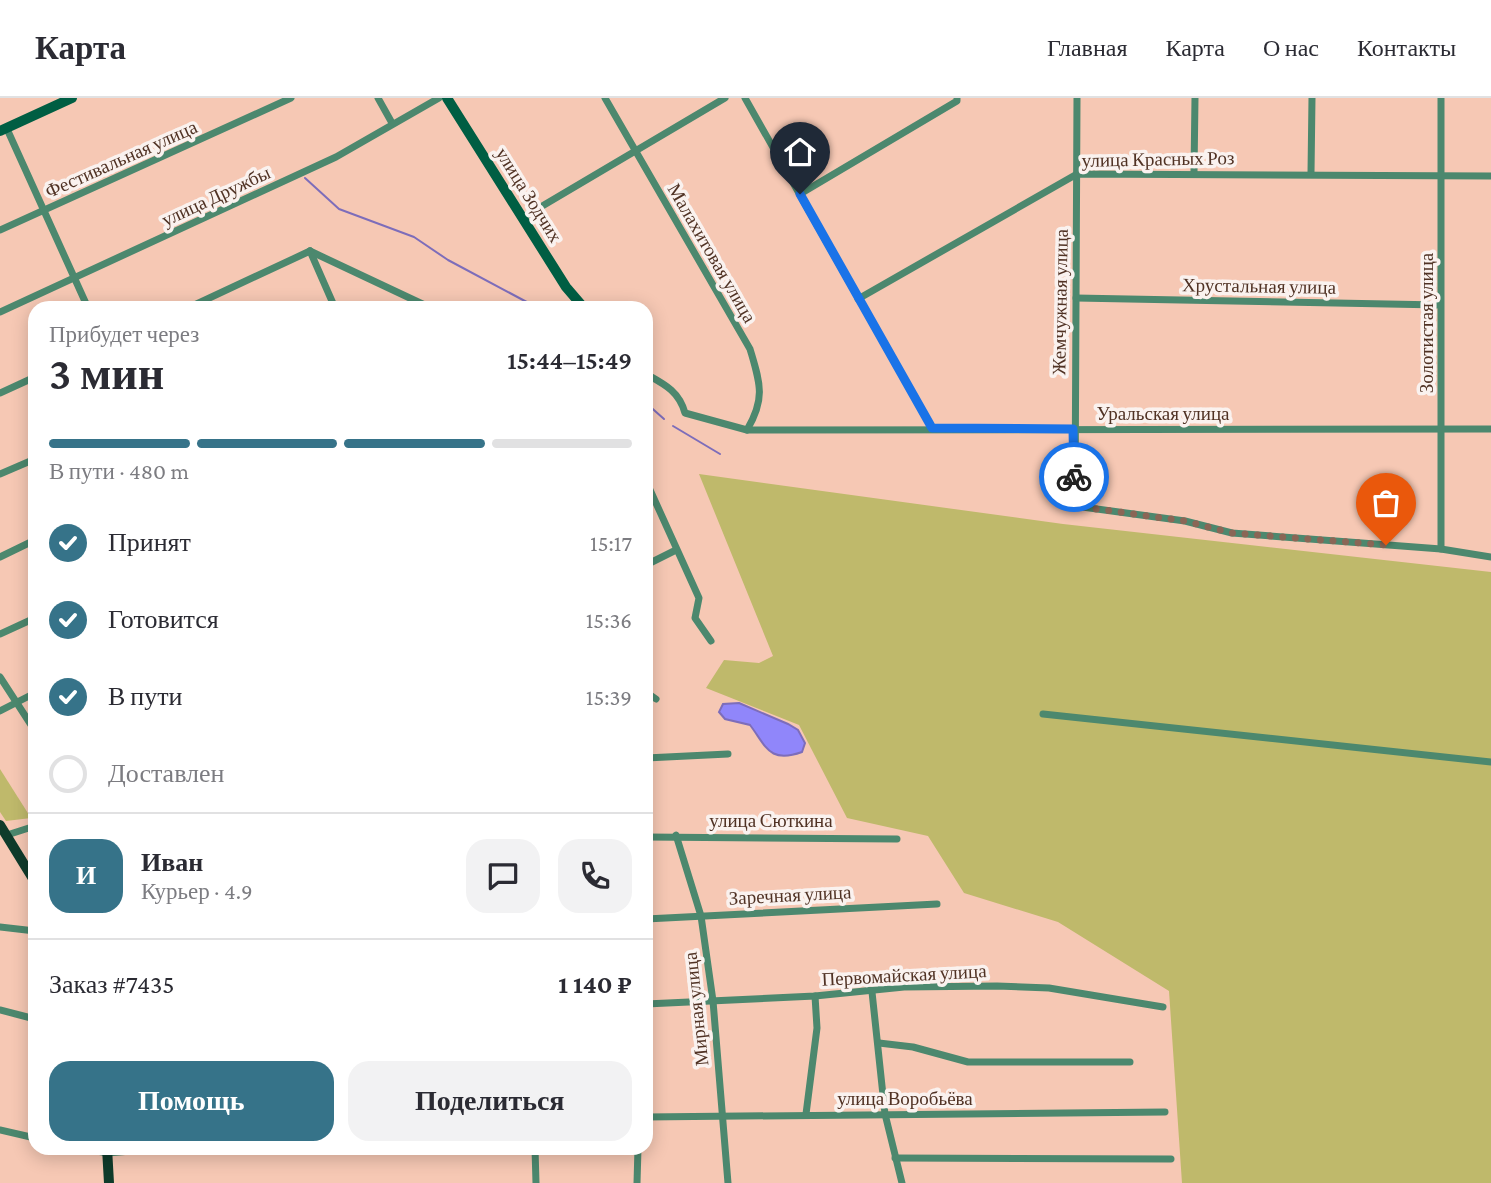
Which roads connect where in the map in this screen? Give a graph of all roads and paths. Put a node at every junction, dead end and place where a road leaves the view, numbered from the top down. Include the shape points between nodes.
1 (72, 98) edge
2 (291, 98) edge
3 (377, 98) edge
4 (439, 98) edge
5 (447, 98) edge
6 (604, 98) edge
7 (724, 98) edge
8 (745, 98) edge
9 (957, 98) edge
10 (1077, 98) edge
11 (1195, 98) edge
12 (1312, 98) edge
13 (1441, 98) edge
14 (58, 101) edge
15 (392, 123) junction
16 (4, 130) edge
17 (635, 151) junction
18 (1194, 172) junction
19 (1311, 173) junction
20 (1077, 174) junction
21 (1491, 176) edge
22 (1442, 177) junction
23 (800, 194) junction
24 (44, 210) junction
25 (522, 218) junction
26 (0, 230) edge
27 (310, 251) junction
28 (76, 279) junction
29 (1076, 298) junction
30 (858, 299) junction
31 (85, 301) edge
32 (203, 301) edge
33 (332, 301) edge
34 (417, 301) edge
35 (578, 301) edge
36 (1440, 305) junction
37 (0, 312) edge
38 (653, 378) edge
39 (28, 380) edge
40 (0, 393) edge
41 (932, 428) junction
42 (747, 429) junction
43 (1073, 429) junction
44 (1442, 429) junction
45 (1491, 429) edge
46 (28, 462) edge
47 (0, 474) edge
48 (653, 497) edge
49 (28, 543) edge
50 (1441, 549) junction
51 (676, 550) junction
52 (0, 556) edge
53 (1491, 557) edge
54 (653, 562) edge
55 (28, 621) edge
56 (0, 634) edge
57 (711, 641) dead end
58 (0, 677) edge
59 (28, 696) edge
60 (653, 697) edge
61 (656, 699) dead end
62 (18, 701) junction
63 (0, 711) edge
64 (1043, 714) dead end
65 (28, 719) edge
66 (728, 754) dead end
67 (653, 758) edge
68 (1491, 762) edge
69 (28, 827) edge
70 (2, 829) edge
71 (676, 835) junction
72 (653, 837) edge
73 (897, 839) dead end
74 (28, 871) edge
75 (937, 904) dead end
76 (701, 916) junction
77 (653, 919) edge
78 (0, 927) edge
79 (28, 930) edge
80 (872, 992) junction
81 (815, 996) junction
82 (713, 1001) junction
83 (653, 1004) edge
84 (1163, 1007) dead end
85 (0, 1010) edge
86 (28, 1017) edge
87 (879, 1043) junction
88 (1130, 1062) dead end
89 (1165, 1112) dead end
90 (806, 1114) junction
91 (885, 1114) junction
92 (722, 1115) junction
93 (653, 1117) edge
94 (0, 1130) edge
95 (28, 1136) edge
96 (107, 1155) edge
97 (535, 1155) edge
98 (638, 1155) edge
99 (895, 1158) junction
100 (1171, 1159) dead end
101 (109, 1183) edge
102 (536, 1183) edge
103 (637, 1183) edge
104 (728, 1183) edge
105 (902, 1183) edge

1 - 14 street
2 - 24 street, Фестивальная улица
3 - 15 street
4 - 15 street, улица Дружбы
5 - 25 street, улица Зодчих
6 - 17 street, Малахитовая улица
7 - 17 street
8 - 23 street
9 - 23 street
10 - 20 street, Жемчужная улица
11 - 18 street
12 - 19 street
13 - 22 street, Золотистая улица
14 - 16 street
15 - 28 street, улица Дружбы via 336,157
16 - 24 street
17 - 25 street
17 - 42 street, Малахитовая улица via 750,349 760,382 760,408
18 - 19 street, улица Красных Роз
18 - 20 street, улица Красных Роз
19 - 22 street, улица Красных Роз
20 - 29 street, Жемчужная улица
20 - 30 street, улица Красных Роз
21 - 22 street, улица Красных Роз
22 - 36 street, Золотистая улица
23 - 30 street
24 - 26 street, Фестивальная улица
24 - 28 street
25 - 35 street, улица Зодчих
27 - 32 street
27 - 33 street
27 - 34 street
28 - 31 street
28 - 37 street, улица Дружбы
29 - 36 street, Хрустальная улица
29 - 43 street, Жемчужная улица
30 - 41 street
36 - 44 street, Золотистая улица
38 - 42 street, Уральская улица via 670,387 685,413
39 - 40 street
41 - 42 street, Уральская улица
41 - 43 street, Уральская улица
43 - 44 street, Уральская улица
43 - 50 street, Жемчужная улица via 1075,506 1185,521 1232,533
44 - 45 street, Уральская улица
44 - 50 street, Золотистая улица
46 - 47 street
48 - 51 street
49 - 52 street
50 - 53 street
51 - 54 street
51 - 57 street via 699,598 695,618
55 - 56 street
58 - 62 street
59 - 62 street
60 - 61 street
62 - 63 street
62 - 65 street
64 - 68 street
66 - 67 street
69 - 70 street
70 - 74 main road
71 - 72 street, улица Сюткина
71 - 73 street, улица Сюткина
71 - 76 street, Мирная улица
75 - 76 street, Заречная улица
76 - 77 street, Заречная улица
76 - 82 street, Мирная улица
78 - 79 street
80 - 81 street, Первомайская улица
80 - 84 street, Первомайская улица via 904,987 1049,988
80 - 87 street
81 - 82 street, Первомайская улица
81 - 90 street via 817,1028
82 - 83 street, Первомайская улица
82 - 92 street, Мирная улица
85 - 86 street
87 - 88 street via 968,1062
87 - 91 street
89 - 91 street, улица Воробьёва
90 - 91 street, улица Воробьёва
90 - 92 street, улица Воробьёва
91 - 99 street
92 - 93 street, улица Воробьёва
92 - 104 street, Мирная улица
94 - 95 street
96 - 101 main road
97 - 102 street
98 - 103 street
99 - 100 street
99 - 105 street

